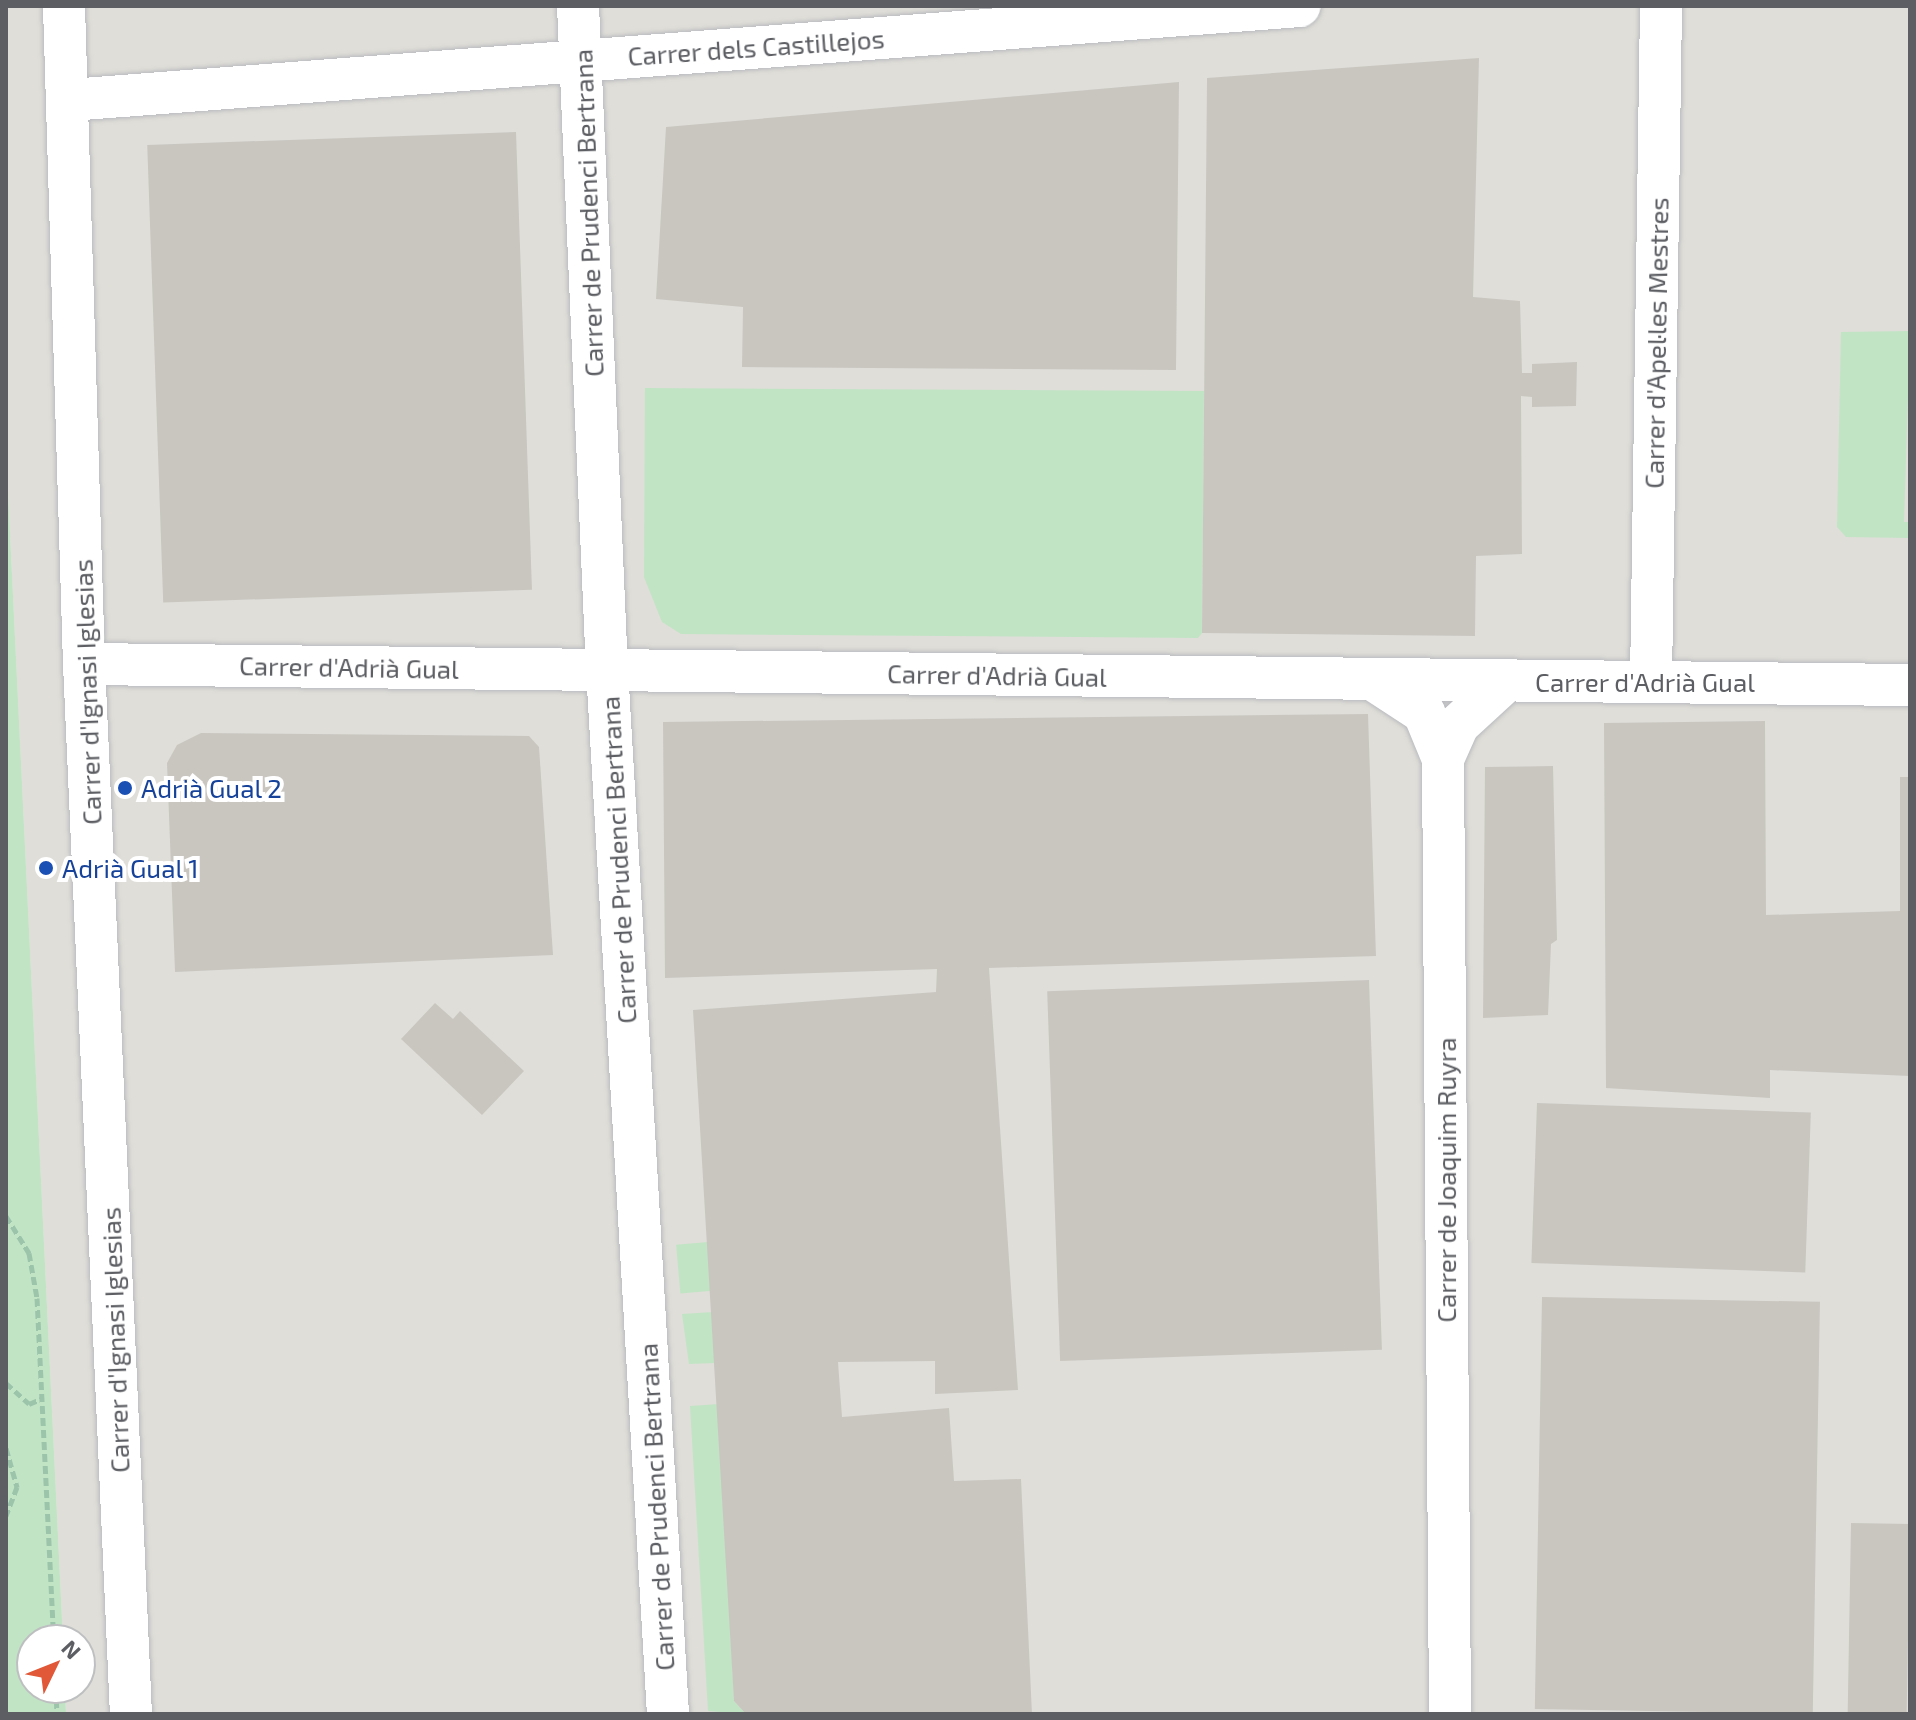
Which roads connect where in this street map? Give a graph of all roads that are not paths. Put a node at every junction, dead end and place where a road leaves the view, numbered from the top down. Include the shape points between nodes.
1 (64, 6) edge
2 (578, 6) edge
3 (1299, 6) edge
4 (1661, 6) edge
5 (582, 60) junction
6 (70, 100) junction
7 (84, 664) junction
8 (607, 669) junction
9 (1375, 681) junction
10 (1506, 681) junction
11 (1651, 681) junction
12 (1910, 685) edge
13 (1443, 759) junction
14 (1449, 1713) edge
15 (131, 1714) edge
16 (668, 1714) edge

1 - 6 street, Carrer d'Ignasi Iglesias
2 - 5 street, Carrer de Prudenci Bertrana
3 - 5 street, Carrer dels Castillejos
4 - 11 street, Carrer d'Apel·les Mestres
5 - 6 street, Carrer dels Castillejos
5 - 8 street, Carrer de Prudenci Bertrana
6 - 7 street, Carrer d'Ignasi Iglesias
7 - 8 street, Carrer d'Adrià Gual
7 - 15 street, Carrer d'Ignasi Iglesias
8 - 9 street, Carrer d'Adrià Gual
8 - 16 street, Carrer de Prudenci Bertrana
9 - 10 street, Carrer d'Adrià Gual
9 - 13 street, Carrer de Joaquim Ruyra via 1424,713
10 - 11 street, Carrer d'Adrià Gual
10 - 13 street via 1458,725
11 - 12 street, Carrer d'Adrià Gual
13 - 14 street, Carrer de Joaquim Ruyra

